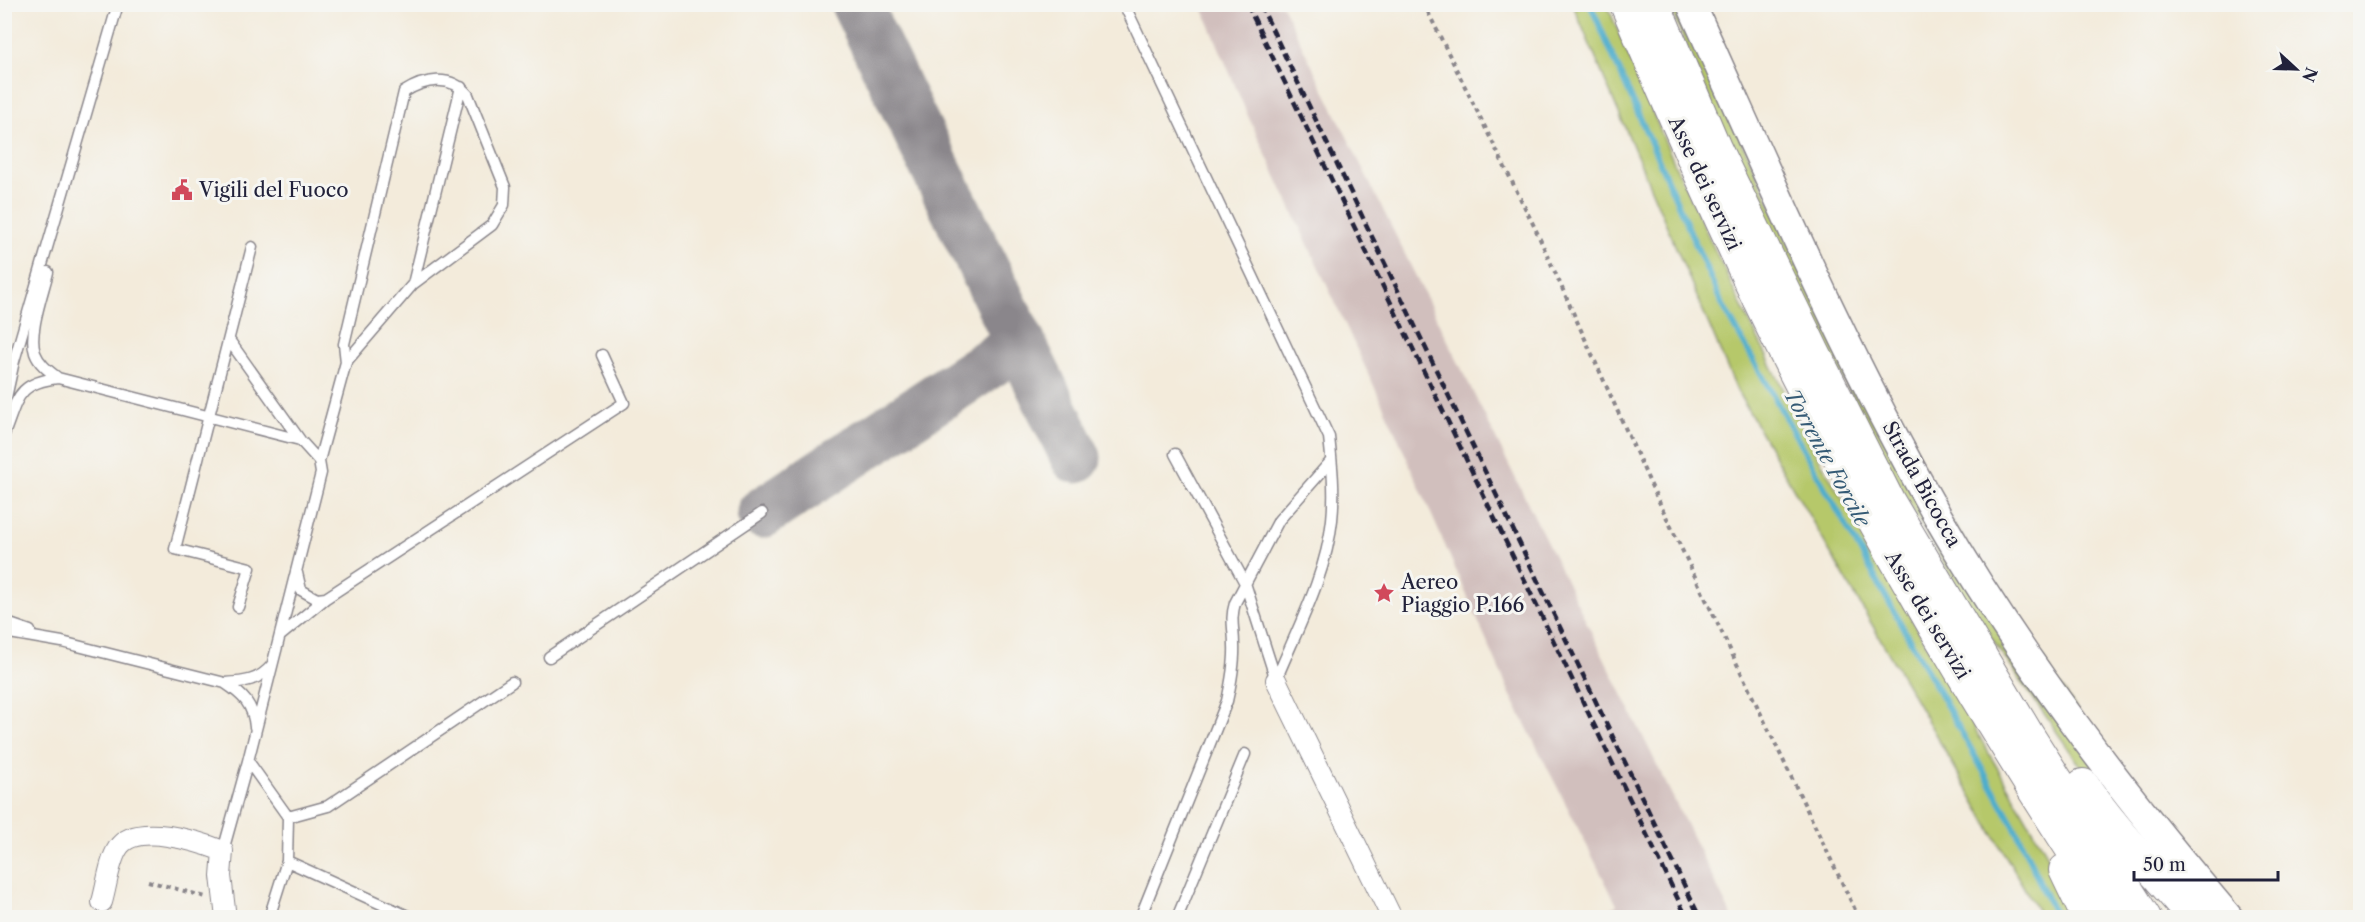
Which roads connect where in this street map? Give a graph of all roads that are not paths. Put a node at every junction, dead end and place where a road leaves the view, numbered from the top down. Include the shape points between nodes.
1 (118, 4) edge
2 (1124, 4) edge
3 (1626, 4) edge
4 (1654, 4) edge
5 (1691, 4) edge
6 (461, 87) junction
7 (73, 164) junction
8 (252, 247) dead end
9 (413, 284) junction
10 (229, 340) junction
11 (602, 355) dead end
12 (346, 362) junction
13 (58, 378) junction
14 (4, 407) edge
15 (209, 417) junction
16 (4, 434) edge
17 (300, 440) junction
18 (1175, 454) dead end
19 (319, 461) junction
20 (1331, 461) junction
21 (762, 513) dead end
22 (297, 568) junction
23 (1245, 583) junction
24 (1944, 596) junction
25 (326, 598) junction
26 (238, 608) dead end
27 (4, 622) edge
28 (4, 632) edge
29 (280, 636) junction
30 (62, 642) junction
31 (549, 657) dead end
32 (274, 660) junction
33 (1276, 680) junction
34 (512, 682) dead end
35 (225, 683) junction
36 (255, 735) junction
37 (1245, 754) dead end
38 (2011, 756) junction
39 (248, 761) junction
40 (288, 817) junction
41 (224, 851) junction
42 (2136, 855) junction
43 (287, 861) junction
44 (102, 902) dead end
45 (226, 918) edge
46 (269, 918) edge
47 (412, 918) edge
48 (1140, 918) edge
49 (1177, 918) edge
50 (1392, 918) edge
51 (2088, 918) edge
52 (2117, 918) edge
53 (2145, 918) edge
54 (2179, 918) edge
55 (2194, 918) edge
56 (2229, 918) edge

1 - 7 lane
2 - 20 lane via 1319,414 1329,437
3 - 38 main road, Asse dei servizi via 1692,158 1791,364 1885,541
4 - 24 main road, Asse dei servizi via 1715,148 1814,353 1889,502
5 - 56 main road, Strada Bicocca via 1844,338 1937,515 2006,625 2088,741 2167,845
6 - 9 lane
6 - 9 lane via 468,95 505,187 504,206 492,225
6 - 12 lane via 439,80 419,82 404,92 344,344
7 - 13 lane via 33,334 34,353
7 - 14 lane
8 - 10 lane
9 - 12 lane
10 - 15 lane
10 - 17 lane
11 - 25 lane via 624,403
12 - 19 lane
13 - 15 lane
13 - 16 lane via 26,387
15 - 17 lane
15 - 26 lane via 176,549 250,568
17 - 19 lane
18 - 23 lane
19 - 22 lane via 321,473
20 - 23 lane via 1279,520
20 - 33 lane via 1332,520 1322,568
21 - 31 lane
22 - 25 lane via 301,590 317,599
22 - 29 lane
23 - 33 lane
23 - 48 lane via 1231,617 1233,676 1227,701
24 - 42 main road via 2014,683 2099,809
24 - 53 main road, Asse dei servizi
25 - 29 lane
27 - 30 lane
28 - 30 lane
29 - 32 lane
30 - 35 lane
32 - 35 lane via 258,677
32 - 36 lane
33 - 50 street
34 - 40 lane via 328,806
35 - 36 lane via 242,694 253,709
36 - 39 lane
37 - 49 lane
38 - 51 main road
38 - 52 main road, Asse dei servizi
39 - 40 lane
39 - 41 lane
40 - 43 lane
41 - 44 street via 184,838 132,838 118,848
41 - 45 street via 221,876
42 - 54 main road
42 - 55 main road
43 - 46 lane
43 - 47 lane

